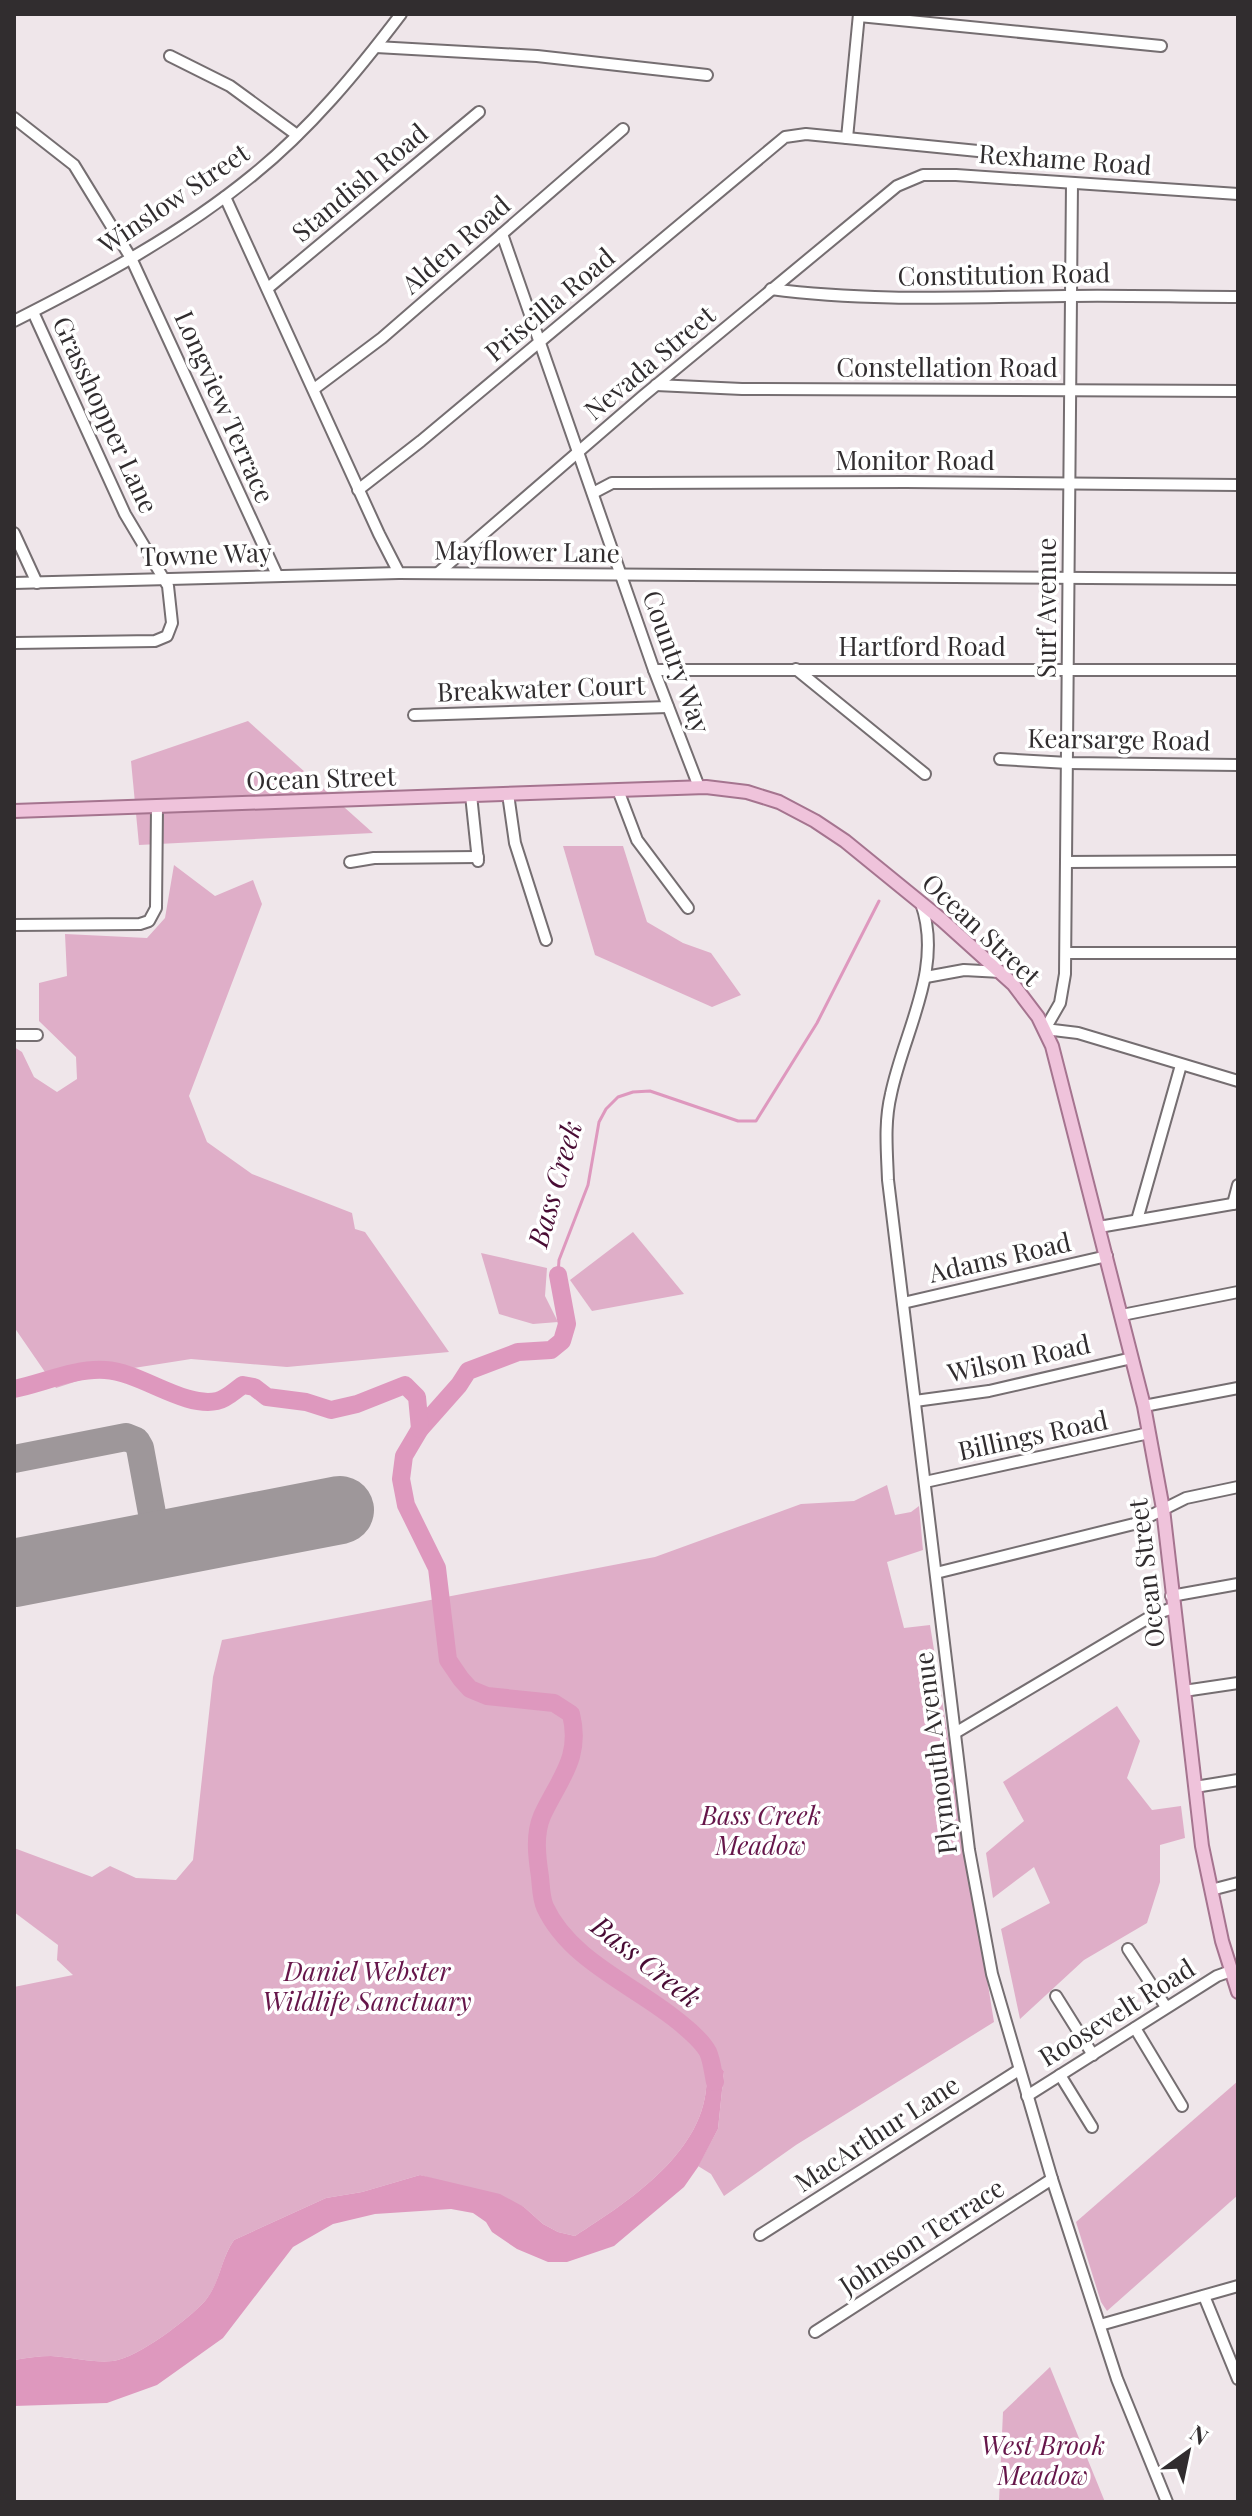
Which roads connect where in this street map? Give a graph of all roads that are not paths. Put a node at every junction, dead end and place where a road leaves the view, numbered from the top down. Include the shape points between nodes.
1 (401, 14) edge
2 (859, 15) edge
3 (1161, 46) dead end
4 (376, 47) junction
5 (170, 56) dead end
6 (707, 75) dead end
7 (479, 112) dead end
8 (14, 118) edge
9 (623, 129) dead end
10 (297, 135) junction
11 (847, 138) junction
12 (978, 151) dead end
13 (1072, 183) junction
14 (892, 190) joint
15 (1238, 194) edge
16 (225, 197) junction
17 (502, 234) junction
18 (131, 258) junction
19 (268, 288) junction
20 (771, 289) junction
21 (1071, 296) junction
22 (1238, 297) edge
23 (33, 312) junction
24 (14, 321) edge
25 (539, 342) junction
26 (656, 385) junction
27 (314, 389) junction
28 (1070, 390) junction
29 (1238, 391) edge
30 (579, 453) junction
31 (1069, 484) junction
32 (1238, 485) edge
33 (358, 490) junction
34 (593, 493) junction
35 (14, 533) edge
36 (399, 573) junction
37 (438, 573) junction
38 (277, 575) junction
39 (622, 576) junction
40 (162, 579) junction
41 (1069, 579) junction
42 (1238, 579) edge
43 (14, 583) edge
44 (37, 583) junction
45 (14, 643) edge
46 (796, 669) junction
47 (1068, 669) junction
48 (654, 670) junction
49 (1238, 670) edge
50 (668, 707) junction
51 (414, 715) dead end
52 (1000, 759) dead end
53 (1068, 763) junction
54 (1238, 765) edge
55 (925, 774) dead end
56 (699, 787) junction
57 (618, 790) junction
58 (508, 794) junction
59 (471, 795) junction
60 (157, 807) junction
61 (14, 811) edge
62 (1238, 861) edge
63 (350, 862) dead end
64 (1066, 862) junction
65 (921, 903) junction
66 (688, 908) dead end
67 (14, 925) edge
68 (546, 940) dead end
69 (1066, 953) junction
70 (1238, 953) edge
71 (1001, 972) junction
72 (926, 977) junction
73 (1045, 1029) junction
74 (14, 1035) edge
75 (37, 1035) dead end
76 (1181, 1065) junction
77 (1238, 1081) edge
78 (1238, 1185) edge
79 (1236, 1204) edge
80 (1137, 1220) junction
81 (1099, 1227) junction
82 (1107, 1256) junction
83 (1238, 1292) edge
84 (903, 1303) junction
85 (1122, 1315) junction
86 (1132, 1358) junction
87 (1238, 1388) edge
88 (915, 1401) junction
89 (1144, 1406) junction
90 (1149, 1433) junction
91 (925, 1482) junction
92 (1238, 1487) edge
93 (1163, 1509) junction
94 (936, 1573) junction
95 (1238, 1584) edge
96 (1172, 1602) junction
97 (1238, 1683) edge
98 (1184, 1691) junction
99 (955, 1733) junction
100 (1238, 1780) edge
101 (1195, 1787) junction
102 (1238, 1883) edge
103 (1211, 1890) junction
104 (1128, 1949) dead end
105 (1235, 1980) edge
106 (1056, 1996) dead end
107 (1166, 2007) junction
108 (1135, 2028) junction
109 (1093, 2055) junction
110 (1019, 2070) junction
111 (1060, 2075) junction
112 (1027, 2096) junction
113 (1182, 2106) dead end
114 (1092, 2127) dead end
115 (1052, 2179) junction
116 (760, 2235) dead end
117 (1238, 2286) edge
118 (1204, 2296) junction
119 (1100, 2325) junction
120 (815, 2332) dead end
121 (1238, 2379) edge
122 (1167, 2502) edge

1 - 4 street, Winslow Street
2 - 3 street
2 - 11 street
4 - 6 street via 537,56
4 - 10 street, Winslow Street
5 - 10 street via 230,86
7 - 19 street, Standish Road
8 - 18 street, Longview Terrace via 74,165
9 - 17 street, Alden Road
10 - 16 street, Winslow Street
11 - 12 street, Priscilla Road
11 - 25 street, Priscilla Road via 785,137
13 - 14 street, Rexhame Road via 923,175
13 - 15 street, Rexhame Road
13 - 21 street, Surf Avenue
14 - 20 street, Nevada Street
16 - 18 street, Winslow Street
16 - 19 street, Mayflower Lane
17 - 25 street, Country Way
17 - 27 street, Alden Road
18 - 23 street, Winslow Street
18 - 38 street, Longview Terrace
19 - 27 street, Mayflower Lane
20 - 21 street, Constitution Road via 891,299
20 - 26 street, Nevada Street
21 - 22 street, Constitution Road
21 - 28 street, Surf Avenue
23 - 24 street, Winslow Street
23 - 40 street, Grasshopper Lane via 125,514
25 - 30 street, Country Way
25 - 33 street, Priscilla Road
26 - 28 street, Constellation Road
26 - 30 street, Nevada Street
27 - 33 street, Mayflower Lane
28 - 29 street, Constellation Road
28 - 31 street, Surf Avenue
30 - 34 street, Country Way
30 - 37 street, Nevada Street
31 - 32 street, Monitor Road
31 - 34 street, Monitor Road via 612,483
31 - 41 street, Surf Avenue
33 - 36 street, Mayflower Lane
34 - 39 street, Country Way
35 - 44 street
36 - 37 street, Mayflower Lane
36 - 38 street, Towne Way
37 - 39 street, Mayflower Lane
38 - 40 street, Towne Way
39 - 41 street, Mayflower Lane
39 - 48 street, Country Way
40 - 44 street, Towne Way
40 - 45 street, Grasshopper Lane via 172,605 172,623 163,639
41 - 42 street, Mayflower Lane
41 - 47 street, Surf Avenue
43 - 44 street, Towne Way
46 - 47 street, Hartford Road
46 - 48 street, Hartford Road
46 - 55 street
47 - 49 street, Hartford Road
47 - 53 street, Surf Avenue
48 - 50 street, Country Way
50 - 51 street, Breakwater Court
50 - 56 street, Country Way
52 - 53 street, Kearsarge Road
53 - 54 street, Kearsarge Road
53 - 64 street, Surf Avenue
56 - 57 main road, Ocean Street
56 - 65 main road, Ocean Street via 747,792 793,808 845,841
57 - 58 main road, Ocean Street
57 - 66 street via 637,840
58 - 59 main road, Ocean Street
58 - 68 street via 515,843
59 - 60 main road, Ocean Street
59 - 63 street via 478,860
60 - 61 main road, Ocean Street
60 - 67 street via 156,908 151,919 143,924
62 - 64 street
64 - 69 street, Surf Avenue
65 - 71 main road, Ocean Street
65 - 72 street, Plymouth Avenue via 928,927
69 - 70 street
69 - 73 street, Surf Avenue via 1064,992
71 - 72 street via 964,970
71 - 73 main road, Ocean Street
72 - 84 street, Plymouth Avenue via 886,1119
73 - 76 street via 1078,1033
73 - 81 main road, Ocean Street
74 - 75 street
76 - 77 street
76 - 80 street
78 - 79 street
79 - 80 street
80 - 81 street
81 - 82 main road, Ocean Street
82 - 84 street, Adams Road
82 - 85 main road, Ocean Street
83 - 85 street
84 - 88 street, Plymouth Avenue
85 - 86 main road, Ocean Street
86 - 88 street, Wilson Road via 989,1391
86 - 89 main road, Ocean Street
87 - 89 street
88 - 91 street, Plymouth Avenue
89 - 90 main road, Ocean Street
90 - 91 street, Billings Road
90 - 93 main road, Ocean Street
91 - 94 street, Plymouth Avenue
92 - 93 street via 1186,1498
93 - 94 street via 1134,1524
93 - 96 main road, Ocean Street
94 - 99 street, Plymouth Avenue
95 - 96 street
96 - 98 main road, Ocean Street
96 - 99 street
97 - 98 street
98 - 101 main road, Ocean Street
99 - 110 street, Plymouth Avenue via 976,1893
100 - 101 street
101 - 103 main road, Ocean Street
102 - 103 street
103 - 105 main road, Ocean Street
104 - 107 street
105 - 107 street, Roosevelt Road via 1217,1976
106 - 109 street
107 - 108 street, Roosevelt Road
108 - 109 street, Roosevelt Road
108 - 113 street
109 - 111 street, Roosevelt Road
110 - 112 street, Plymouth Avenue
110 - 116 street, MacArthur Lane
111 - 112 street, Roosevelt Road
111 - 114 street
112 - 115 street, Plymouth Avenue
115 - 119 street, Plymouth Avenue
115 - 120 street, Johnson Terrace
117 - 118 street
118 - 119 street
118 - 121 street
119 - 122 street, Plymouth Avenue

